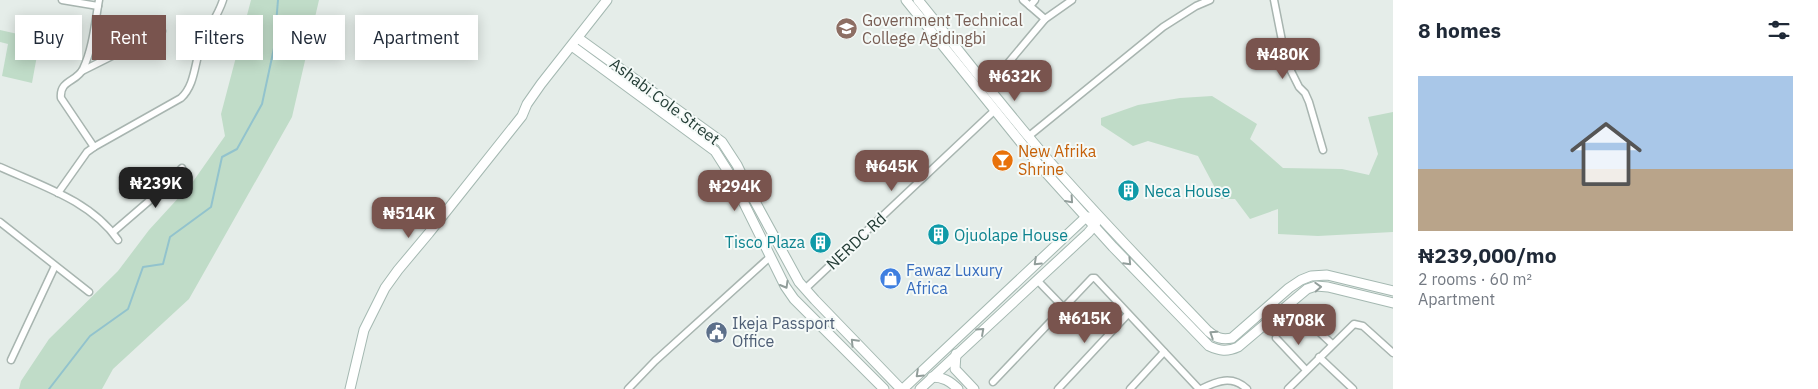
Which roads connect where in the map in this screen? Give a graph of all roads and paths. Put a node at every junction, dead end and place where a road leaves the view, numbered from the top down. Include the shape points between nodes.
1 (62, 0) edge
2 (223, 0) edge
3 (607, 0) edge
4 (614, 0) edge
5 (906, 0) edge
6 (918, 0) edge
7 (1023, 0) edge
8 (1035, 0) edge
9 (1072, 0) edge
10 (1210, 0) edge
11 (1274, 0) edge
12 (98, 3) edge
13 (1030, 6) junction
14 (1045, 18) junction
15 (580, 39) junction
16 (574, 47) junction
17 (952, 49) junction
18 (104, 60) edge
19 (611, 61) junction
20 (605, 69) junction
21 (82, 71) junction
22 (988, 87) junction
23 (994, 110) junction
24 (1029, 136) junction
25 (94, 147) junction
26 (1323, 150) dead end
27 (0, 167) edge
28 (182, 168) dead end
29 (58, 193) junction
30 (1099, 216) junction
31 (1086, 217) junction
32 (0, 222) edge
33 (1094, 226) junction
34 (113, 232) junction
35 (118, 240) dead end
36 (1055, 245) junction
37 (1064, 254) junction
38 (770, 257) junction
39 (55, 266) junction
40 (1037, 280) junction
41 (805, 289) junction
42 (1393, 291) edge
43 (89, 292) dead end
44 (1393, 303) edge
45 (1273, 304) junction
46 (1064, 308) junction
47 (1280, 311) junction
48 (1128, 314) junction
49 (1315, 328) dead end
50 (1276, 338) dead end
51 (1332, 344) junction
52 (1164, 352) junction
53 (1393, 353) edge
54 (956, 354) junction
55 (1320, 357) junction
56 (11, 360) dead end
57 (875, 363) junction
58 (1306, 370) junction
59 (866, 371) junction
60 (932, 377) junction
61 (993, 382) dead end
62 (630, 388) edge
63 (350, 389) edge
64 (884, 389) edge
65 (902, 389) edge
66 (920, 389) edge
67 (958, 389) edge
68 (974, 389) edge
69 (1058, 389) edge
70 (1130, 389) edge
71 (1200, 389) edge
72 (1247, 389) edge
73 (1288, 389) edge
74 (1353, 389) edge

1 - 12 street
2 - 25 street via 220,12 202,42 188,91
3 - 15 street
4 - 15 street
5 - 17 street
6 - 17 street
7 - 13 street
8 - 13 street
9 - 14 street
10 - 24 street via 1163,27
11 - 26 street via 1286,61 1309,102
12 - 21 street
13 - 14 street
14 - 22 street
15 - 16 street
15 - 19 street, Ashabi Cole Street
16 - 20 street, Ashabi Cole Street
16 - 63 street via 541,84 522,116 385,288 364,330
17 - 22 street
17 - 23 street
18 - 21 street
19 - 20 street
19 - 41 street, Ashabi Cole Street via 722,142
20 - 38 street, Ashabi Cole Street via 715,151
21 - 25 street via 60,92
22 - 24 street
23 -> 31 street
23 - 41 street, NERDC Rd
24 - 30 street
25 - 29 street
27 - 29 street
28 - 34 street
29 - 34 street via 82,205
30 - 31 street
30 - 33 street
45 -> 30 street via 1232,338 1216,337
31 - 33 street
31 - 36 street
32 - 39 street
33 - 37 street
33 -> 47 street via 1209,346 1220,351 1238,347
34 - 35 street
36 - 37 street
36 -> 65 street
37 - 40 street
38 -> 59 street, Ashabi Cole Street via 794,299
38 - 62 street via 655,360
39 - 43 street
39 - 56 street
40 - 46 street
54 -> 40 street
57 -> 41 street, Ashabi Cole Street
42 - 45 street via 1327,275 1312,276 1300,280
47 -> 44 street via 1306,289 1316,286
45 - 47 street
46 - 48 street via 1095,278
46 - 61 street
48 - 52 street
48 - 69 street
49 - 51 street
50 - 58 street
51 - 53 street via 1354,324 1359,324
51 - 55 street
52 - 70 street
52 - 71 street
54 - 60 street
54 - 68 street via 955,369
55 - 58 street
55 - 74 street
57 - 59 street
57 - 65 street, Ashabi Cole Street
58 - 73 street
59 - 64 street, Ashabi Cole Street
60 - 66 street
60 - 67 street via 940,377
71 - 72 street via 1222,380 1233,380

